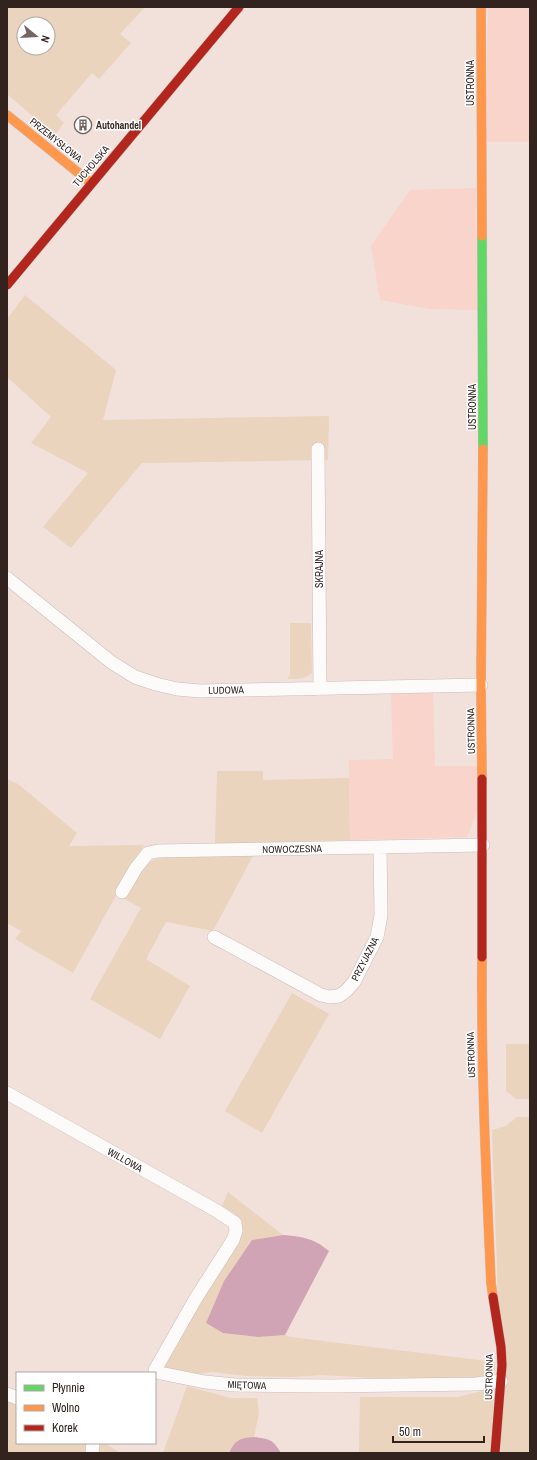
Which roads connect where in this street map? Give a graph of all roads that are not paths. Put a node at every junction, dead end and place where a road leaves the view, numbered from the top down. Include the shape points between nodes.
1 (239, 7) edge
2 (481, 7) edge
3 (7, 115) edge
4 (91, 183) junction
5 (7, 285) edge
6 (318, 449) dead end
7 (7, 578) edge
8 (481, 685) junction
9 (320, 689) junction
10 (483, 845) junction
11 (380, 847) junction
12 (122, 892) dead end
13 (214, 937) dead end
14 (7, 1093) edge
15 (236, 1231) joint
16 (154, 1372) edge
17 (156, 1372) edge
18 (501, 1381) junction
19 (495, 1453) edge

1 - 4 street, TUCHOLSKA
2 - 8 street, USTRONNA
3 - 4 street, PRZEMYSŁOWA
4 - 5 street, TUCHOLSKA
6 - 9 street, SKRAJNA
7 - 9 street, LUDOWA via 111,662 135,677 178,689 200,691
8 - 9 street, LUDOWA
8 - 10 street, USTRONNA
10 - 11 street, NOWOCZESNA
10 - 18 street, USTRONNA via 481,1030 484,1124 491,1282 501,1347
11 - 12 street, NOWOCZESNA via 148,852
11 - 13 street, PRZYJAZNA via 381,915 377,937 354,982 339,996 321,995
14 - 15 street, WILLOWA via 223,1215 235,1223
15 - 16 street, MIĘTOWA
17 - 18 street, MIĘTOWA via 235,1385 476,1384
18 - 19 street, USTRONNA

